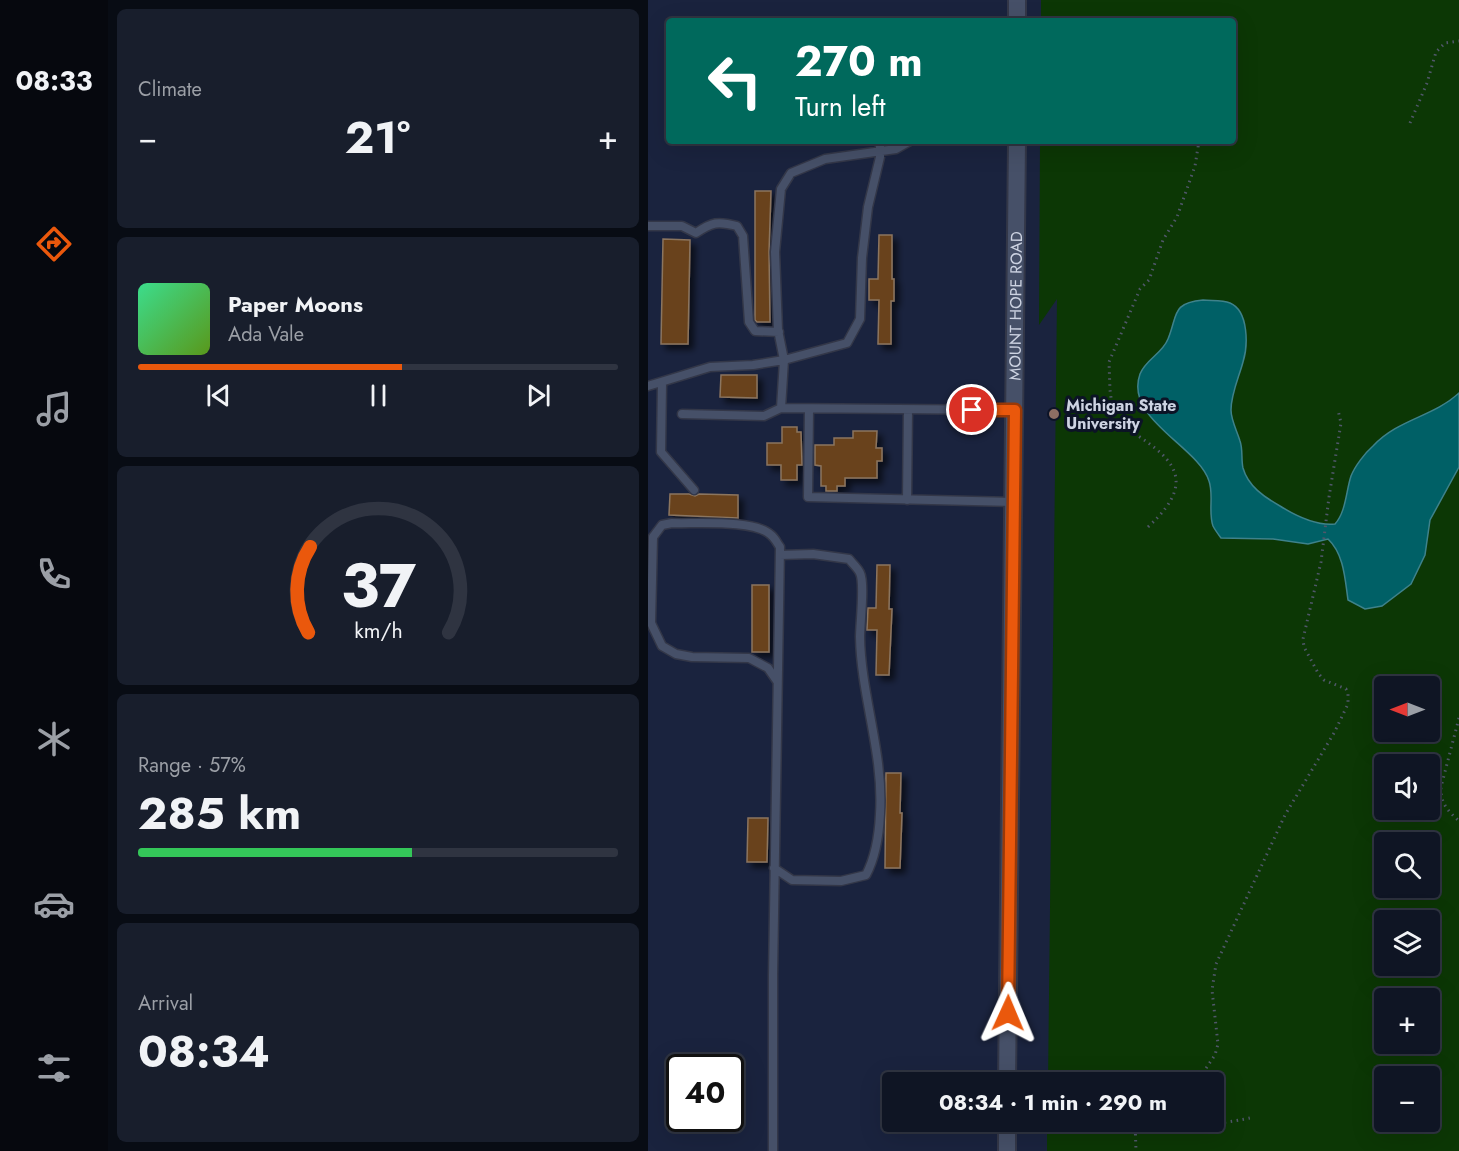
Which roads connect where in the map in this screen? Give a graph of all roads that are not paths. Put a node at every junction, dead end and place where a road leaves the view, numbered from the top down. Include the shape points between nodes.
1 (1017, 0) edge
2 (1017, 18) edge
3 (880, 144) edge
4 (905, 144) edge
5 (1017, 144) edge
6 (880, 151) junction
7 (648, 226) edge
8 (779, 332) junction
9 (784, 360) junction
10 (662, 384) junction
11 (648, 387) edge
12 (781, 408) junction
13 (809, 409) junction
14 (908, 410) junction
15 (1015, 410) junction
16 (682, 414) dead end
17 (694, 490) dead end
18 (907, 500) junction
19 (1014, 502) junction
20 (780, 555) junction
21 (777, 681) junction
22 (774, 868) junction
23 (1007, 1072) edge
24 (1007, 1132) edge
25 (773, 1151) edge
26 (1007, 1151) edge

1 - 2 street
3 - 6 lane
4 - 6 lane
5 - 15 street, MOUNT HOPE ROAD
6 - 8 lane via 825,159 791,173 781,189 775,252
6 - 9 lane via 868,207 860,319 847,343
7 - 8 lane via 682,226 696,233 710,224 737,226 743,236 748,321 755,331
8 - 9 lane
9 - 10 lane via 710,367
9 - 12 lane
10 - 11 lane
10 - 17 lane via 662,452
12 - 13 lane
12 - 16 lane via 764,416
13 - 14 lane
13 - 18 lane via 808,497
14 - 15 lane
14 - 18 lane
15 - 19 street, MOUNT HOPE ROAD
18 - 19 lane
19 - 23 street, MOUNT HOPE ROAD
20 - 21 lane
20 - 21 lane via 780,547 771,534 744,524 662,525 653,537 651,584 651,622 662,646 692,657 749,658 768,668
20 - 22 lane via 849,559 861,574 860,638 868,711 877,750 880,813 875,859 866,875 841,881 792,880
21 - 22 lane
22 - 25 lane
24 - 26 street

